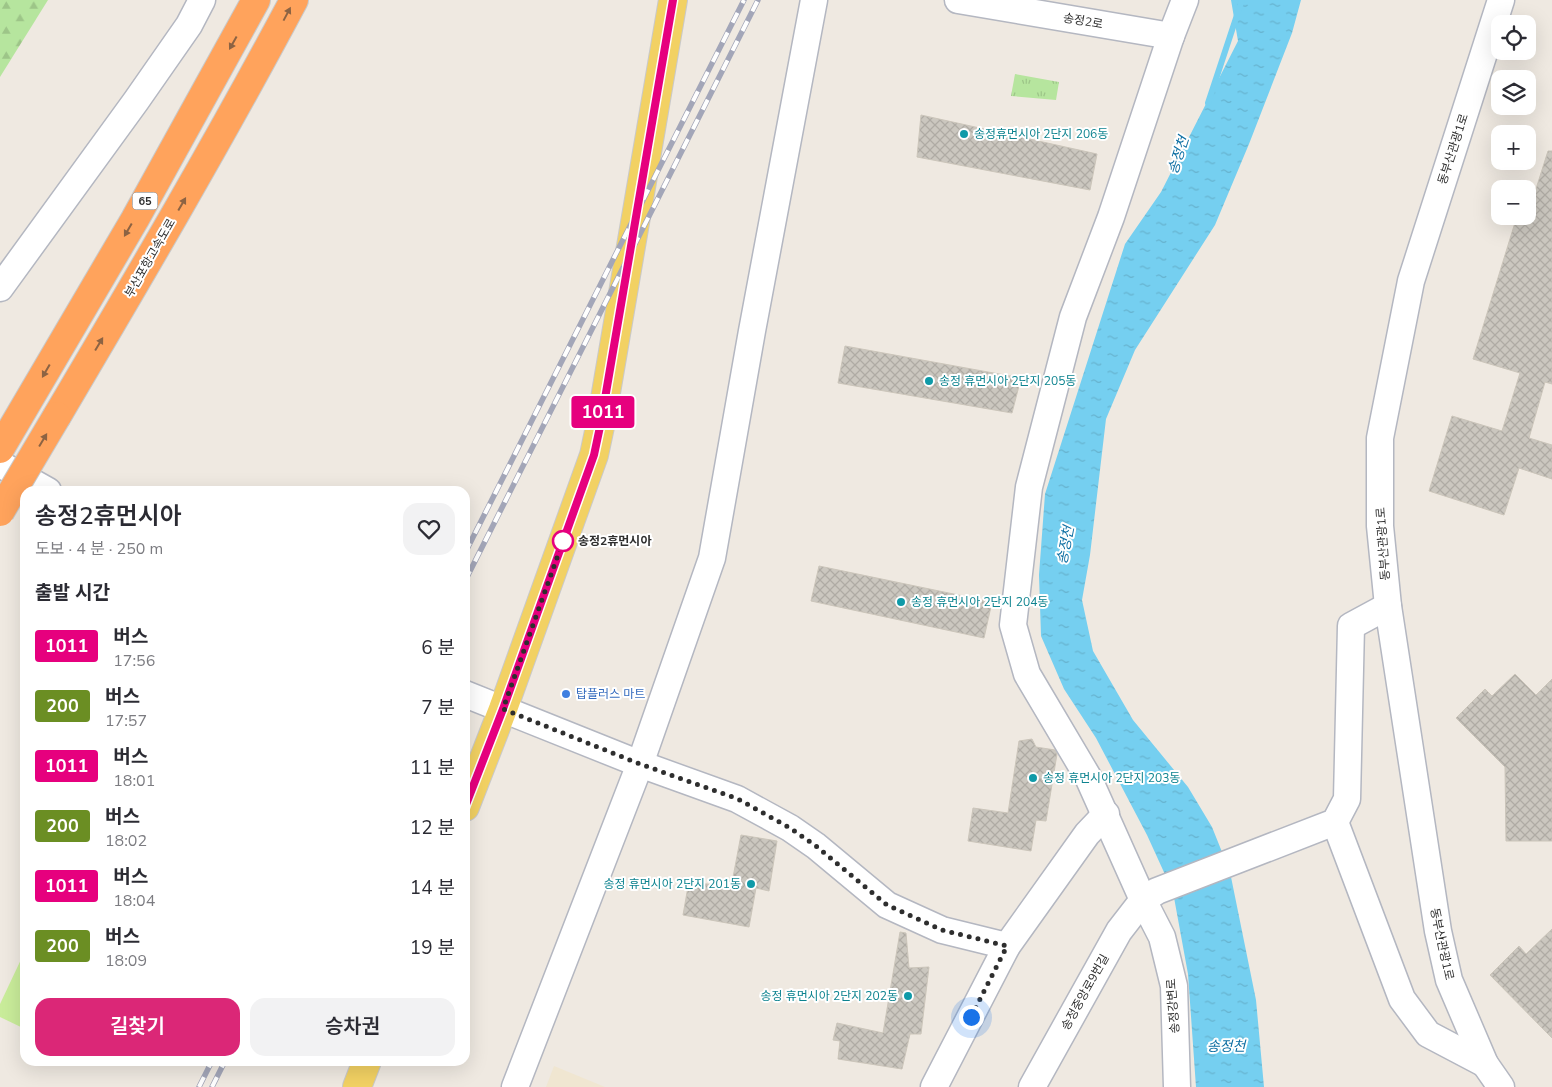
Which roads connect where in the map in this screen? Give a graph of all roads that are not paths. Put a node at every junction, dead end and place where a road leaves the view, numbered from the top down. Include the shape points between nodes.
1 (202, 0) edge
2 (256, 0) edge
3 (294, 0) edge
4 (673, 0) edge
5 (814, 0) edge
6 (958, 0) edge
7 (1185, 0) edge
8 (1501, 0) edge
9 (1092, 11) edge
10 (1171, 36) junction
11 (0, 288) edge
12 (0, 450) edge
13 (0, 464) edge
14 (39, 486) edge
15 (0, 512) edge
16 (1388, 606) junction
17 (470, 696) edge
18 (503, 709) junction
19 (640, 764) junction
20 (470, 794) edge
21 (1106, 814) junction
22 (1335, 822) junction
23 (1150, 895) junction
24 (1007, 946) junction
25 (1485, 1064) junction
26 (365, 1066) edge
27 (357, 1087) edge
28 (515, 1087) edge
29 (934, 1087) edge
30 (1032, 1087) edge
31 (1177, 1087) edge
32 (1501, 1087) edge

1 - 11 street via 189,25
2 -> 12 highway, 65 via 135,219
15 -> 3 highway, 부산포항고속도로 / 65, bridge via 180,207
4 - 18 main road via 594,455
5 - 19 street via 712,558
6 - 9 street, 송정2로
7 - 10 street
8 - 16 street, 동부산관광1로 via 1411,281 1380,438 1380,526
9 - 10 street, 송정2로
10 - 21 street, 송정강변로 via 1111,217 1073,317 1029,487 1013,625 1027,674 1088,777
13 - 14 street
16 - 22 street via 1351,626 1347,800
16 - 25 street, 동부산관광1로 via 1448,980
17 - 18 street
18 - 19 street
18 - 20 main road
19 - 24 street via 738,799 790,828 887,905 942,930
19 - 28 street
21 - 23 street, 송정강변로
21 - 24 street via 1087,834
22 - 23 street
22 - 25 street via 1402,999 1428,1034
23 - 30 street, 송정중앙로9번길 via 1119,931
23 - 31 street, 송정강변로 via 1174,986
24 - 29 street
25 - 32 street, 동부산관광1로
26 - 27 main road

